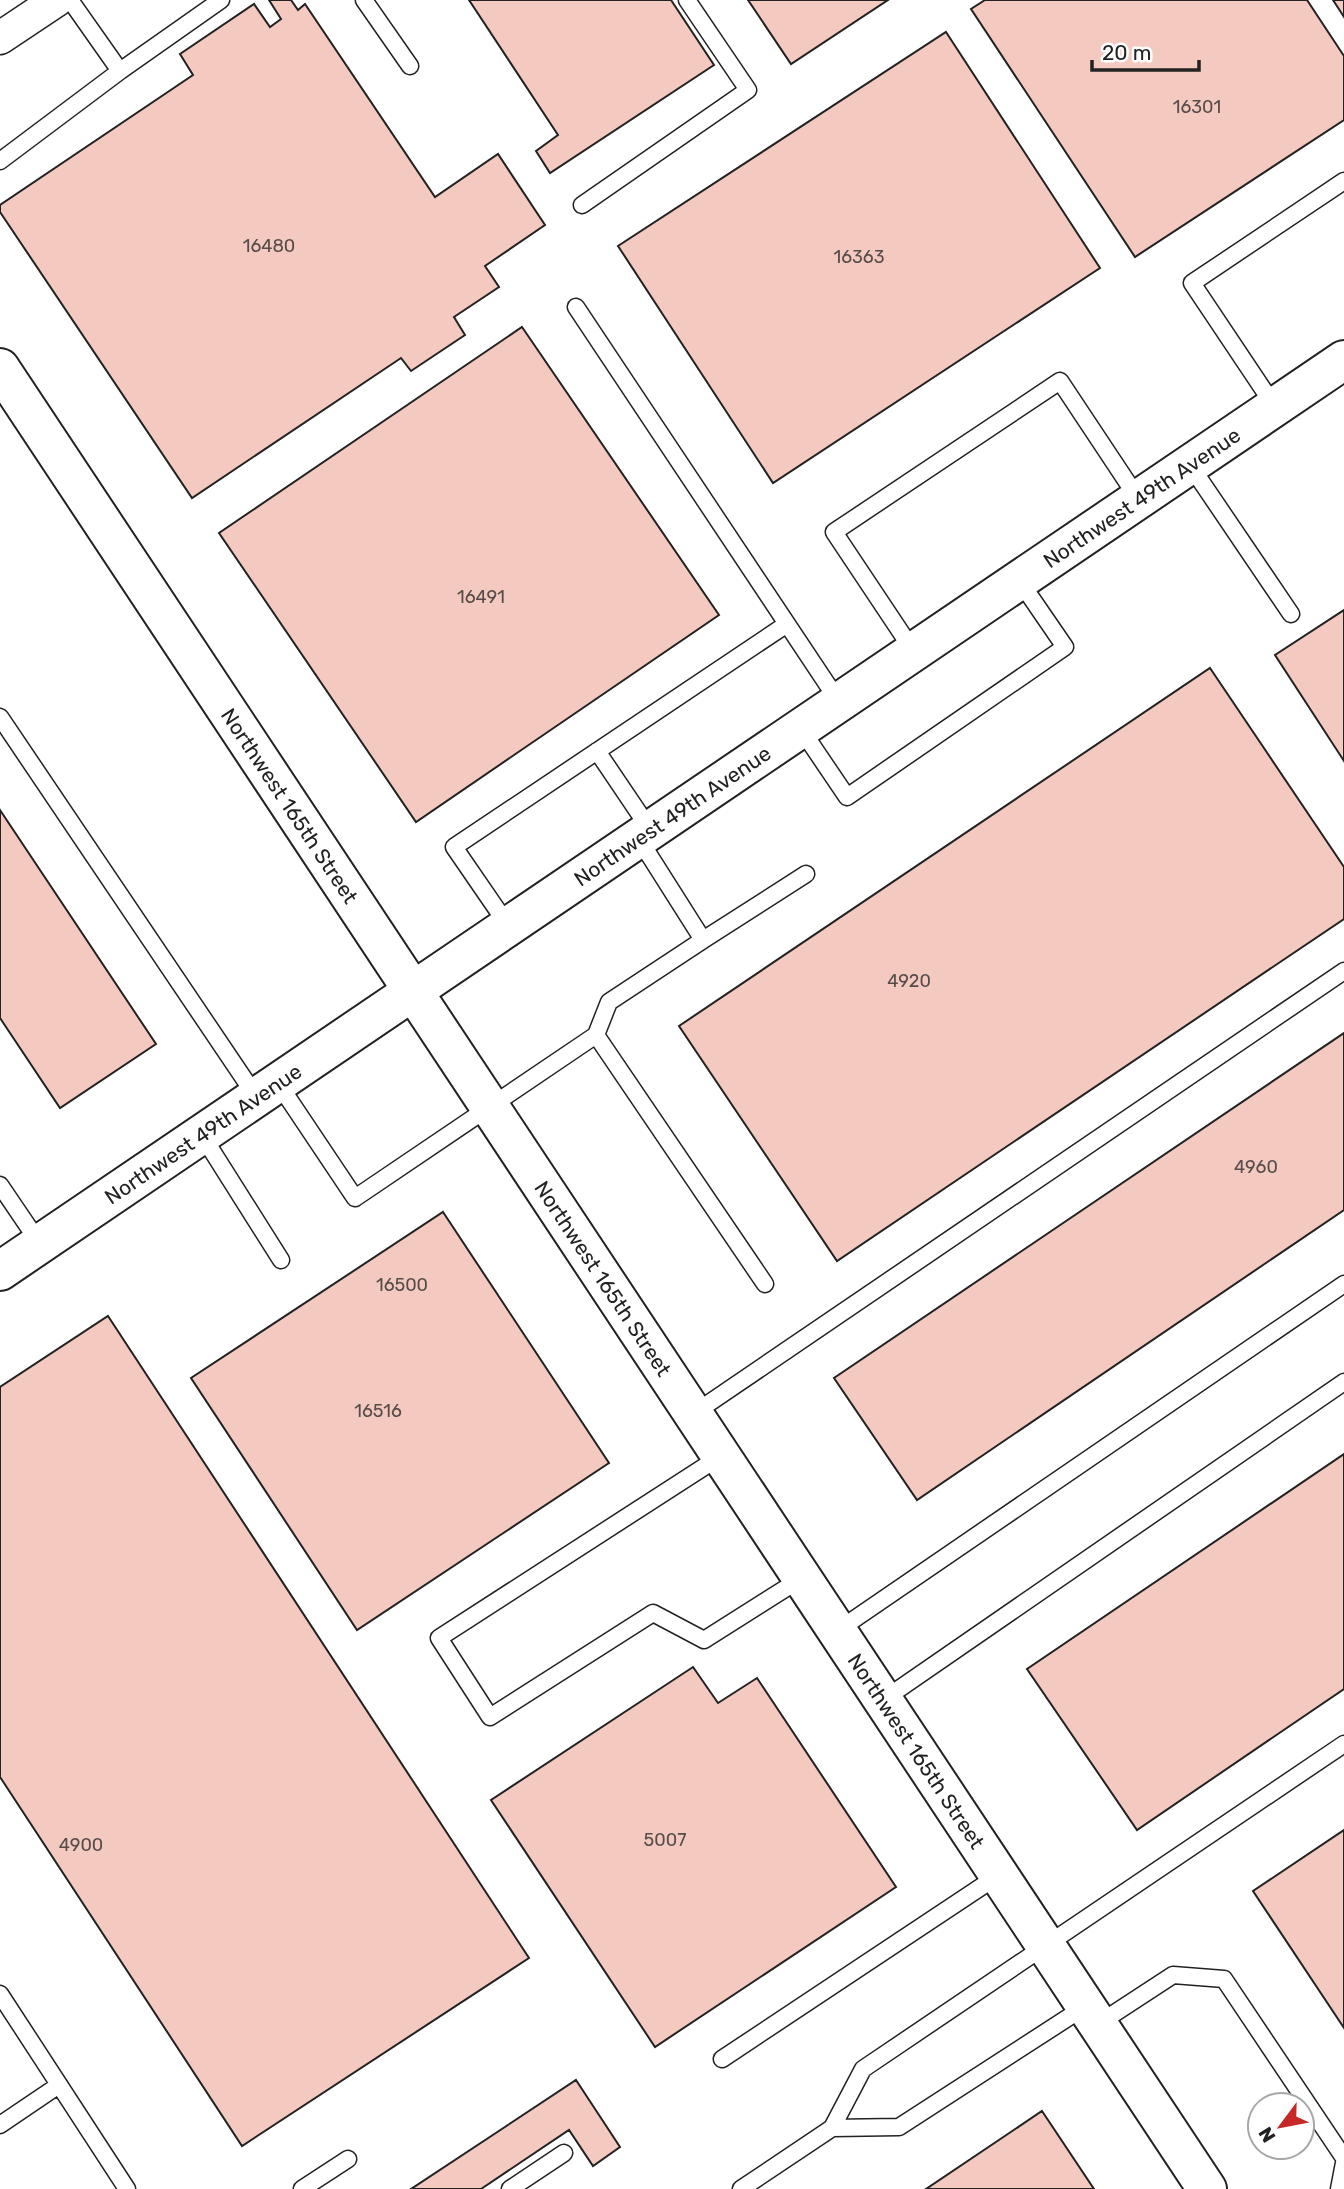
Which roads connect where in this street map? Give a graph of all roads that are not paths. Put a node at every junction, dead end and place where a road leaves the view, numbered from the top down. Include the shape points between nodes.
1 (57, 0) edge
2 (70, 0) edge
3 (221, 0) edge
4 (364, 0) edge
5 (687, 0) edge
6 (0, 38) edge
7 (410, 66) dead end
8 (120, 71) junction
9 (0, 161) edge
10 (1344, 181) edge
11 (582, 205) dead end
12 (576, 307) dead end
13 (1344, 360) edge
14 (0, 368) edge
15 (1275, 407) junction
16 (1189, 466) junction
17 (1139, 500) junction
18 (1020, 580) junction
19 (1291, 614) dead end
20 (787, 624) junction
21 (914, 652) junction
22 (839, 702) junction
23 (0, 717) edge
24 (801, 729) junction
25 (597, 751) junction
26 (645, 835) junction
27 (806, 874) dead end
28 (509, 927) junction
29 (703, 940) junction
30 (1344, 971) edge
31 (413, 992) junction
32 (596, 1035) junction
33 (267, 1091) junction
34 (490, 1108) junction
35 (202, 1135) junction
36 (0, 1185) edge
37 (40, 1244) junction
38 (281, 1260) dead end
39 (0, 1271) edge
40 (765, 1284) dead end
41 (1344, 1284) edge
42 (1344, 1382) edge
43 (693, 1414) junction
44 (721, 1456) junction
45 (802, 1578) junction
46 (837, 1631) junction
47 (883, 1700) junction
48 (1344, 1744) edge
49 (999, 1875) junction
50 (1046, 1946) junction
51 (0, 1994) edge
52 (1092, 2015) junction
53 (722, 2059) dead end
54 (59, 2085) junction
55 (0, 2125) edge
56 (832, 2128) junction
57 (564, 2153) dead end
58 (348, 2159) dead end
59 (1344, 2160) edge
60 (127, 2189) edge
61 (302, 2189) edge
62 (510, 2189) edge
63 (741, 2189) edge
64 (1207, 2189) edge
65 (1339, 2189) edge

1 - 6 street
2 - 8 lane
3 - 8 lane
4 - 7 lane
5 - 11 lane via 748,90
8 - 9 lane
10 - 15 lane via 1192,283
12 - 20 lane
13 - 15 street, Northwest 49th Avenue
14 - 31 street, Northwest 165th Street
15 - 16 street, Northwest 49th Avenue
16 - 17 street, Northwest 49th Avenue
16 - 19 lane
17 - 18 street, Northwest 49th Avenue
17 - 21 lane via 1060,381 834,532
18 - 21 street, Northwest 49th Avenue
18 - 24 lane via 1065,647 847,797
20 - 22 lane
20 - 25 lane
21 - 22 street, Northwest 49th Avenue
22 - 24 street, Northwest 49th Avenue
23 - 33 lane
24 - 26 street, Northwest 49th Avenue
25 - 26 lane
25 - 28 lane via 454,847
26 - 28 street, Northwest 49th Avenue
26 - 29 lane
27 - 29 lane
28 - 31 street, Northwest 49th Avenue
29 - 32 lane via 609,1002
30 - 43 lane
31 - 33 street, Northwest 49th Avenue
31 - 34 street, Northwest 165th Street
32 - 34 lane
32 - 40 lane
33 - 34 lane via 355,1198
33 - 35 street, Northwest 49th Avenue
34 - 43 street, Northwest 165th Street
35 - 37 street, Northwest 49th Avenue
35 - 38 lane
36 - 37 lane
37 - 39 street, Northwest 49th Avenue
41 - 46 lane
42 - 47 lane
43 - 44 street, Northwest 165th Street
44 - 45 street, Northwest 165th Street
44 - 45 lane via 439,1638 490,1717 653,1613 704,1640
45 - 46 street, Northwest 165th Street
46 - 47 street, Northwest 165th Street
47 - 49 street, Northwest 165th Street
48 - 50 lane
49 - 50 street, Northwest 165th Street
49 - 53 lane
50 - 52 street, Northwest 165th Street
50 - 56 lane via 863,2069
51 - 54 lane
52 - 56 lane via 899,2127
52 - 59 lane via 1173,1975 1224,1979
52 - 64 street, Northwest 165th Street
54 - 55 lane
54 - 60 lane
56 - 63 lane
57 - 62 lane
58 - 61 lane
59 - 65 lane

